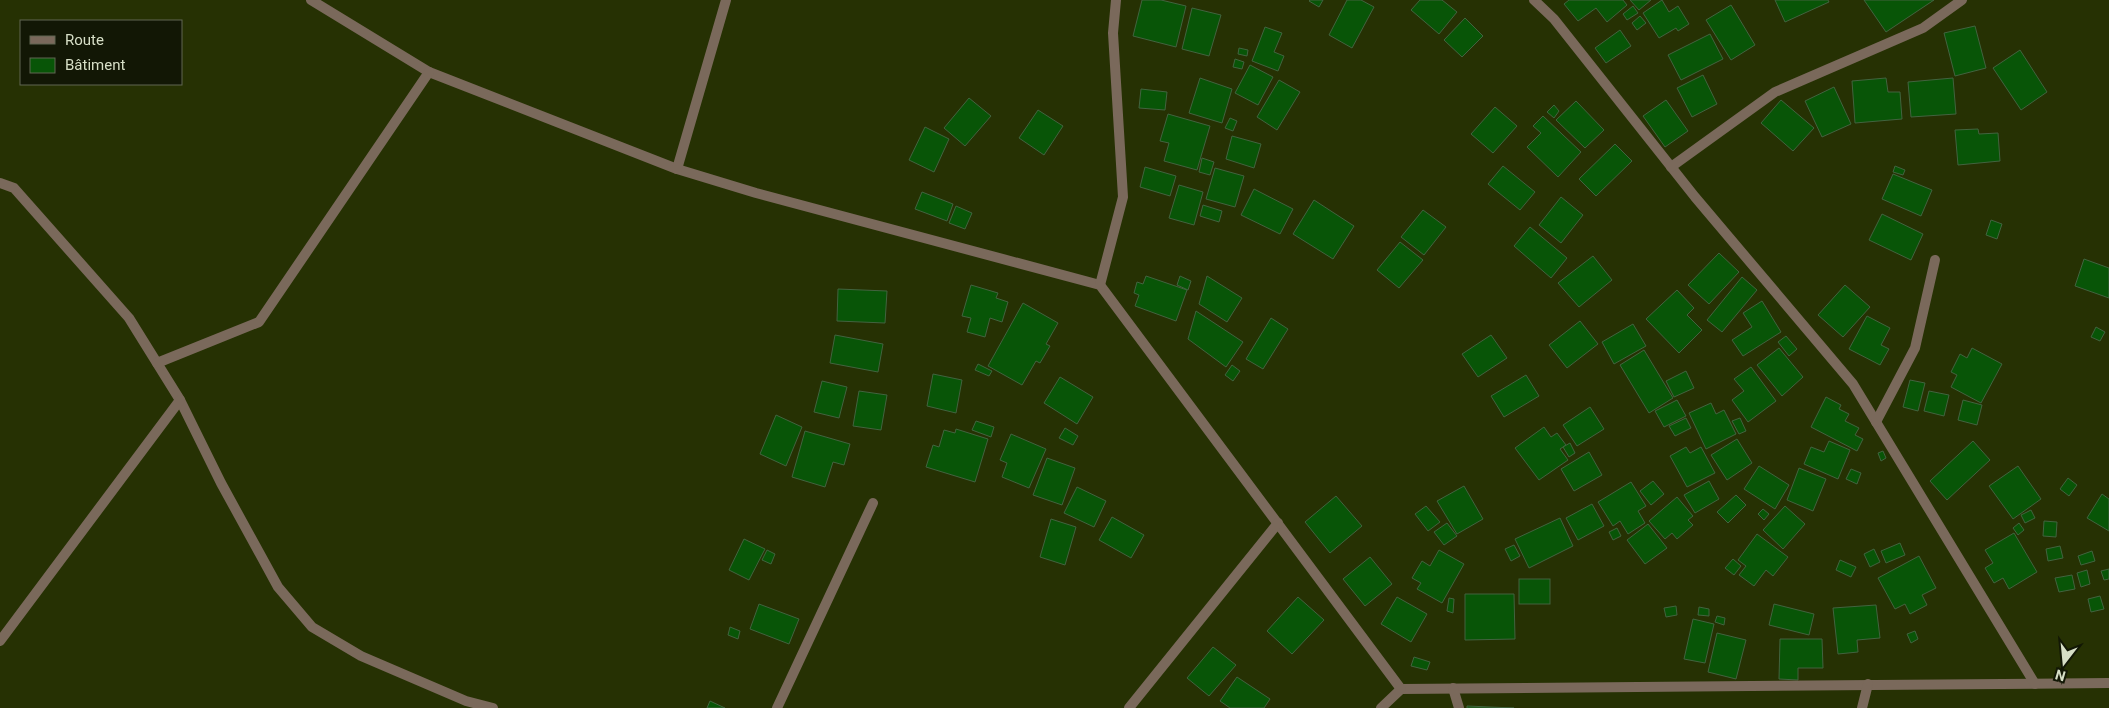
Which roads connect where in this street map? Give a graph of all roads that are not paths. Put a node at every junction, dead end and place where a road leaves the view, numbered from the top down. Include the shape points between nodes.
1 (311, 0) edge
2 (726, 0) edge
3 (1116, 0) edge
4 (1962, 0) edge
5 (1538, 1) edge
6 (429, 72) junction
7 (1671, 167) junction
8 (677, 169) junction
9 (0, 183) edge
10 (1935, 260) dead end
11 (1100, 284) junction
12 (157, 363) junction
13 (180, 400) junction
14 (1876, 422) junction
15 (873, 503) dead end
16 (1278, 523) junction
17 (0, 642) edge
18 (1868, 684) junction
19 (2035, 684) junction
20 (2108, 685) edge
21 (1401, 688) junction
22 (1453, 688) junction
23 (493, 708) edge
24 (777, 708) edge
25 (1129, 708) edge
26 (1381, 708) edge
27 (1458, 708) edge
28 (1862, 708) edge

1 - 6 street
2 - 8 street
3 - 11 street via 1113,33 1123,196
4 - 7 street via 1923,28 1775,92
5 - 7 street
6 - 8 street
6 - 12 street via 259,322
7 - 14 street via 1854,384
8 - 11 street
9 - 12 street via 14,188 129,318
10 - 14 street via 1915,348
11 - 16 street
12 - 13 street
13 - 17 street
13 - 23 street via 278,587 312,627 361,656 466,702
14 - 19 street
15 - 24 street
16 - 21 street
16 - 25 street
18 - 19 street
18 - 22 street
18 - 28 street
19 - 20 street
21 - 22 street
21 - 26 street
22 - 27 street

